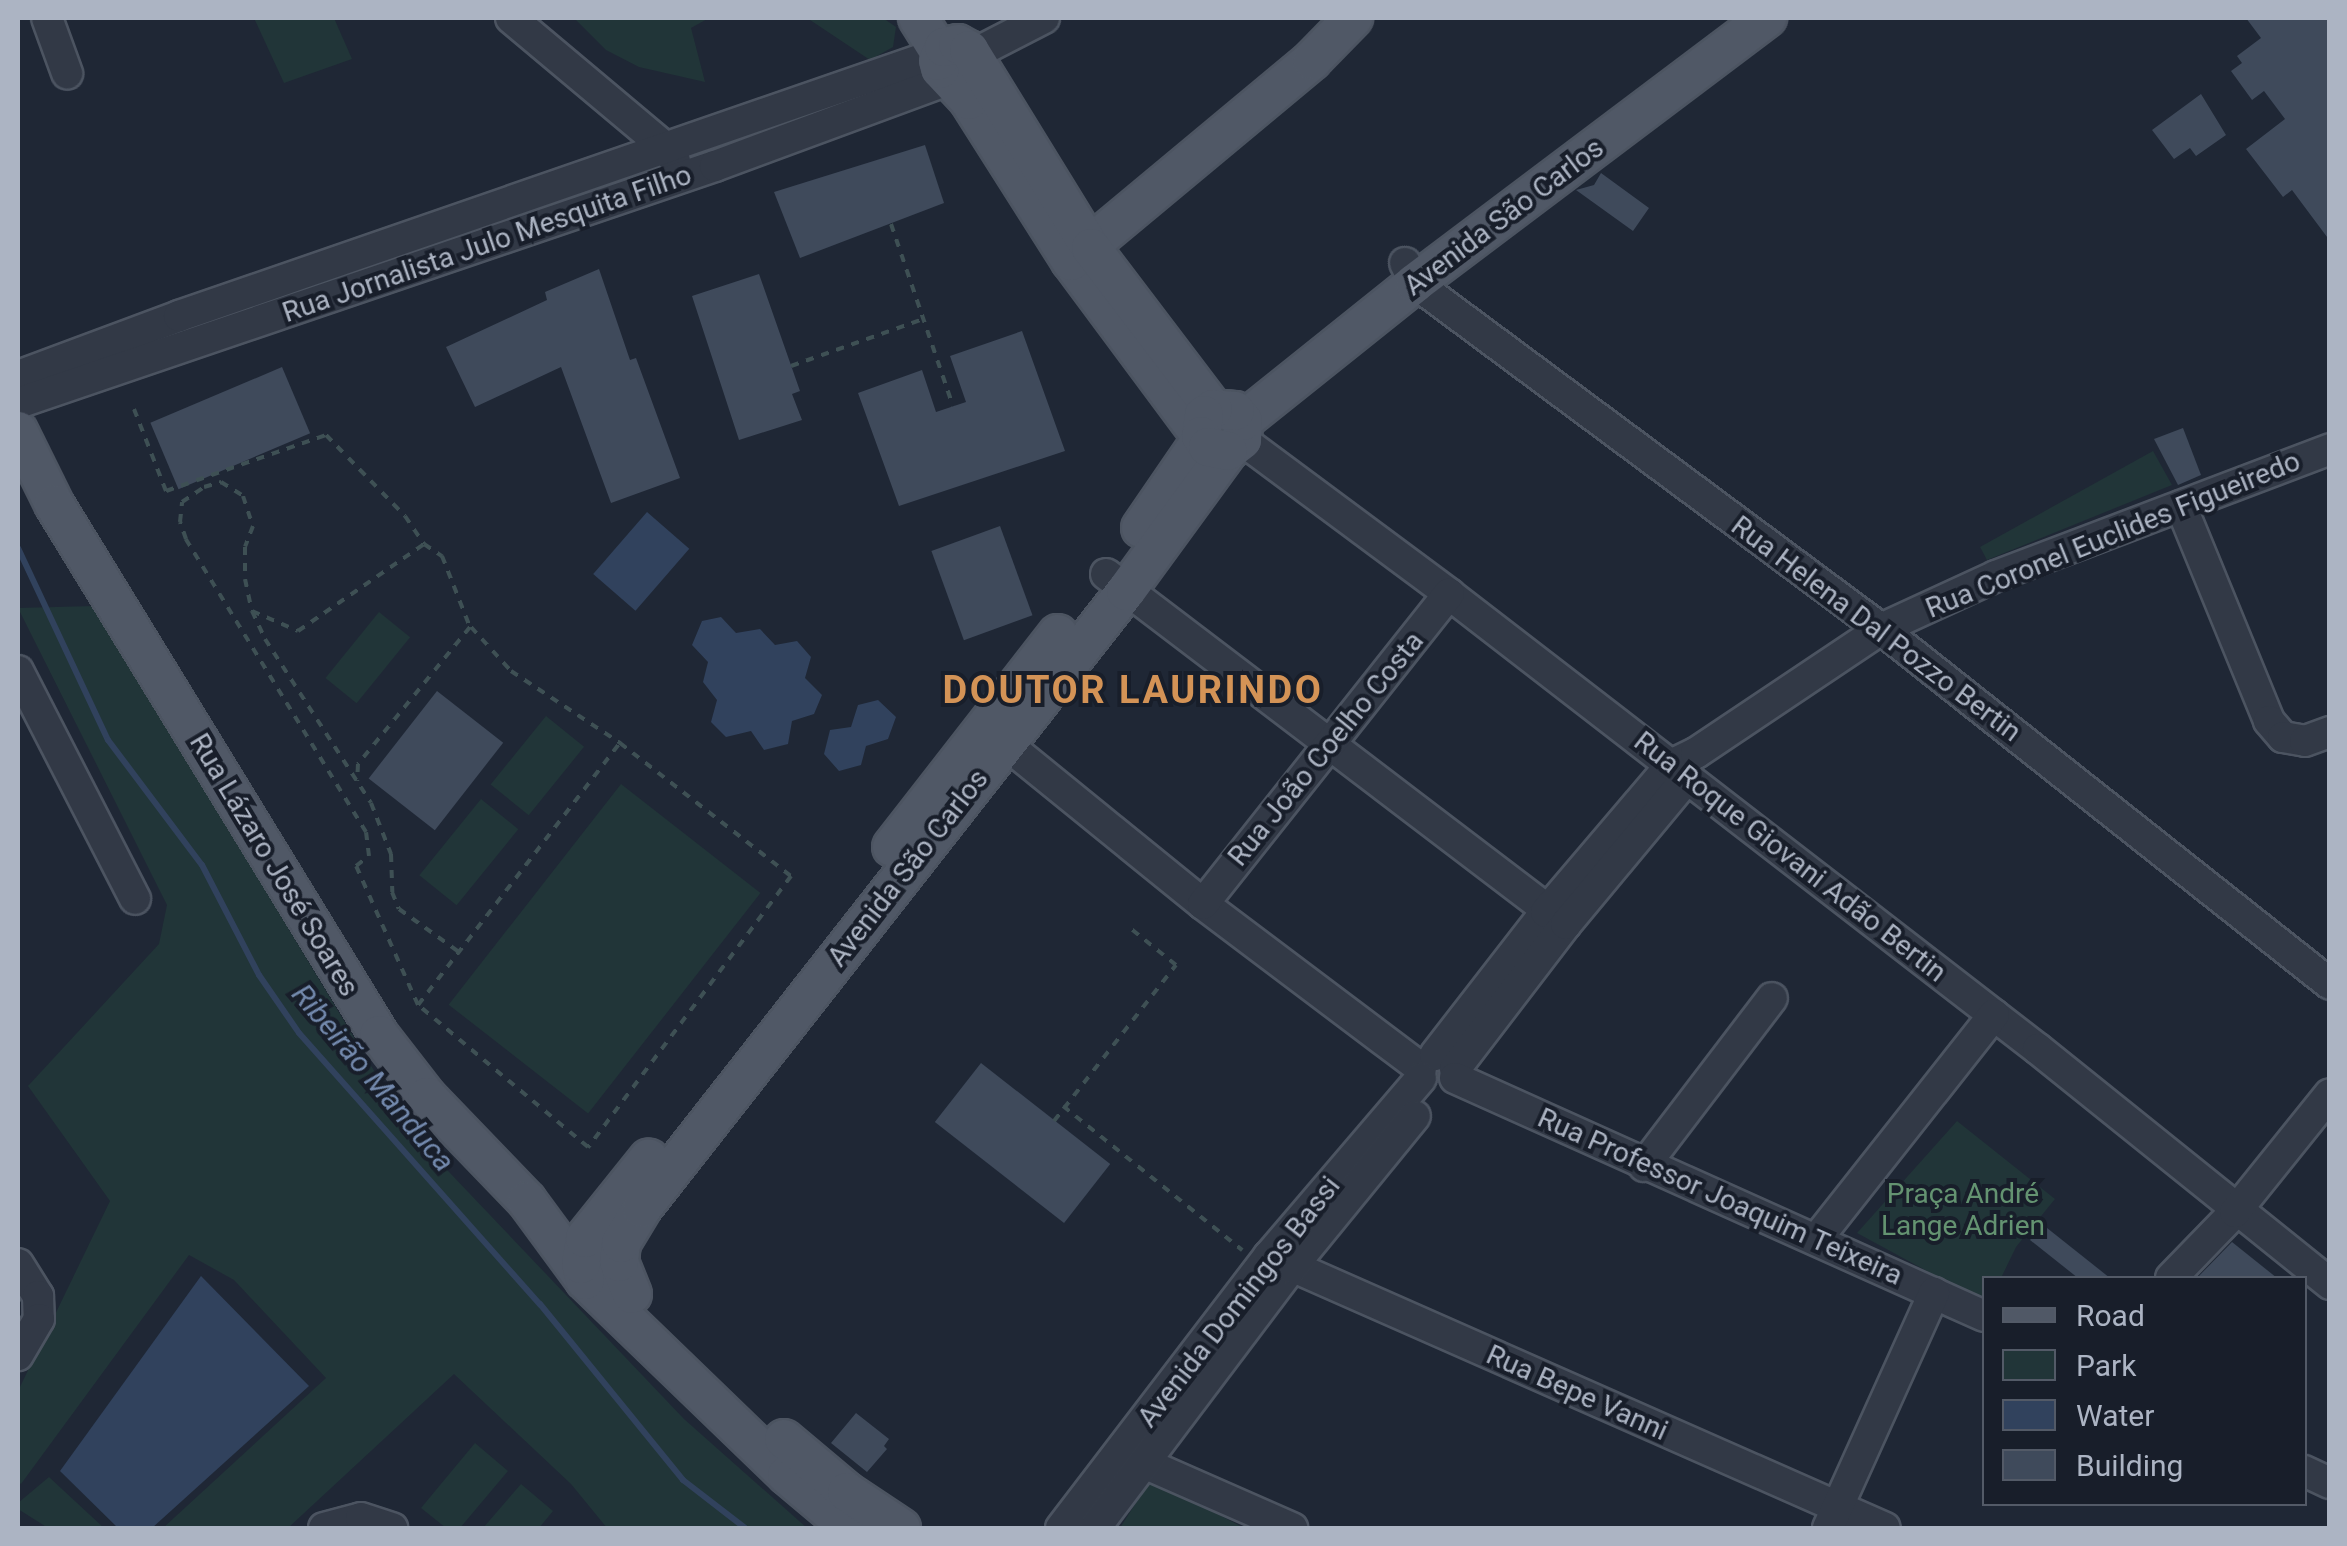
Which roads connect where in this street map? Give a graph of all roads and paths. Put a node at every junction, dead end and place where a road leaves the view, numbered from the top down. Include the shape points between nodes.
1 (47, 18) edge
2 (511, 18) edge
3 (918, 18) edge
4 (1044, 18) edge
5 (1353, 18) edge
6 (1728, 18) edge
7 (1767, 18) edge
8 (955, 51) edge
9 (67, 73) dead end
10 (667, 149) junction
11 (618, 166) junction
12 (685, 176) junction
13 (630, 195) junction
14 (464, 218) junction
15 (891, 224) dead end
16 (475, 249) junction
17 (1081, 254) junction
18 (1410, 273) junction
19 (924, 318) junction
20 (791, 366) dead end
21 (18, 376) edge
22 (18, 403) edge
23 (953, 406) dead end
24 (134, 409) dead end
25 (1222, 429) junction
26 (18, 432) edge
27 (2330, 450) edge
28 (18, 464) edge
29 (54, 504) junction
30 (2181, 506) junction
31 (424, 544) junction
32 (1116, 582) junction
33 (1449, 594) junction
34 (252, 611) junction
35 (470, 627) junction
36 (1881, 629) junction
37 (18, 670) edge
38 (2330, 732) edge
39 (620, 743) junction
40 (1006, 744) junction
41 (1330, 748) junction
42 (1685, 765) junction
43 (357, 781) junction
44 (135, 899) dead end
45 (1203, 904) junction
46 (1556, 918) junction
47 (1130, 928) dead end
48 (459, 952) junction
49 (2330, 984) edge
50 (1772, 998) dead end
51 (418, 1005) junction
52 (1994, 1015) junction
53 (1437, 1073) junction
54 (2330, 1094) edge
55 (1063, 1106) junction
56 (1054, 1121) dead end
57 (1644, 1166) junction
58 (526, 1201) junction
59 (2235, 1212) junction
60 (586, 1238) junction
61 (1816, 1240) junction
62 (1274, 1263) junction
63 (18, 1264) edge
64 (2173, 1276) edge
65 (585, 1280) junction
66 (2330, 1284) edge
67 (1934, 1293) junction
68 (632, 1294) junction
69 (1982, 1315) edge
70 (18, 1355) edge
71 (1144, 1463) junction
72 (2307, 1472) edge
73 (2330, 1483) edge
74 (1832, 1518) edge
75 (324, 1528) edge
76 (392, 1528) edge
77 (850, 1528) edge
78 (901, 1528) edge
79 (1061, 1528) edge
80 (1095, 1528) edge
81 (1292, 1528) edge
82 (1886, 1528) edge

1 - 9 street
2 - 10 street
3 - 8 main road
4 - 8 street, Rua Jornalista Julo Mesquita Filho
5 - 17 main road
6 - 18 main road, Avenida São Carlos
7 - 18 main road, Avenida São Carlos
8 - 10 street, Rua Jornalista Julo Mesquita Filho
8 - 12 street, Rua Jornalista Julo Mesquita Filho
8 - 17 main road
10 - 11 street, Rua Jornalista Julo Mesquita Filho
10 - 12 street
11 - 13 street
11 - 14 street, Rua Jornalista Julo Mesquita Filho
12 - 13 street, Rua Jornalista Julo Mesquita Filho
13 - 16 street, Rua Jornalista Julo Mesquita Filho
14 - 16 street
14 - 21 street, Rua Jornalista Julo Mesquita Filho
15 - 19 path
16 - 22 street, Rua Jornalista Julo Mesquita Filho
17 - 25 main road
18 - 25 main road, Avenida São Carlos
18 - 36 street, Rua Helena Dal Pozzo Bertin
19 - 20 path
19 - 23 path
24 - 31 path via 166,491 326,436 406,516
25 - 32 main road, Avenida São Carlos
25 - 33 street, Rua Roque Giovani Adão Bertin
26 - 29 main road, Rua Lázaro José Soares
27 - 30 street, Rua Coronel Euclides Figueiredo
28 - 29 main road, Rua Lázaro José Soares
29 - 58 main road, Rua Lázaro José Soares via 379,1035 427,1097
30 - 36 street, Rua Coronel Euclides Figueiredo via 1996,576
30 - 38 street via 2269,721 2283,737 2305,741
31 - 34 path via 298,631
31 - 35 path via 442,556
32 - 40 main road, Avenida São Carlos
32 - 41 street
32 - 60 main road, Avenida São Carlos
33 - 41 street, Rua João Coelho Costa
33 - 42 street, Rua Roque Giovani Adão Bertin
34 - 43 path
34 - 51 path via 245,547 253,526 242,496 222,482 204,487 182,502 186,540 366,832 370,856 356,866
35 - 39 path via 511,671
35 - 43 path via 358,764
36 - 42 street, Rua Coronel Euclides Figueiredo
36 - 49 street, Rua Helena Dal Pozzo Bertin
37 - 44 street
39 - 48 path
39 - 51 path via 790,876 588,1146
40 - 45 street, Rua Professor Joaquim Teixeira
40 - 68 main road, Avenida São Carlos via 642,1208 621,1243 619,1262
41 - 45 street, Rua João Coelho Costa
41 - 46 street
42 - 46 street, Avenida Domingos Bassi
42 - 52 street, Rua Roque Giovani Adão Bertin
43 - 48 path via 391,854 399,909
45 - 53 street, Rua Professor Joaquim Teixeira
46 - 53 street, Avenida Domingos Bassi
47 - 55 path via 1176,965
48 - 51 path
50 - 57 street
52 - 59 street, Rua Roque Giovani Adão Bertin
52 - 61 street
53 - 57 street, Rua Professor Joaquim Teixeira
53 - 62 street, Avenida Domingos Bassi
54 - 59 street
55 - 56 path
55 - 62 path
57 - 61 street, Rua Professor Joaquim Teixeira
58 - 60 main road, Rua Lázaro José Soares
58 - 65 main road, Rua Lázaro José Soares
59 - 64 street
59 - 66 street, Rua Roque Giovani Adão Bertin
60 - 65 main road
60 - 68 main road, Rua Lázaro José Soares
61 - 67 street, Rua Professor Joaquim Teixeira
62 - 71 street, Avenida Domingos Bassi
62 - 74 street, Rua Bepe Vanni
62 - 79 street, Avenida Domingos Bassi
63 - 70 street via 38,1296 39,1319
65 - 77 main road, Rua Lázaro José Soares via 787,1476
67 - 69 street, Rua Professor Joaquim Teixeira
67 - 74 street
68 - 78 main road, Rua Lázaro José Soares via 790,1445
71 - 80 street, Avenida Domingos Bassi
71 - 81 street
72 - 73 street
74 - 82 street, Rua Bepe Vanni
75 - 76 street via 361,1518

